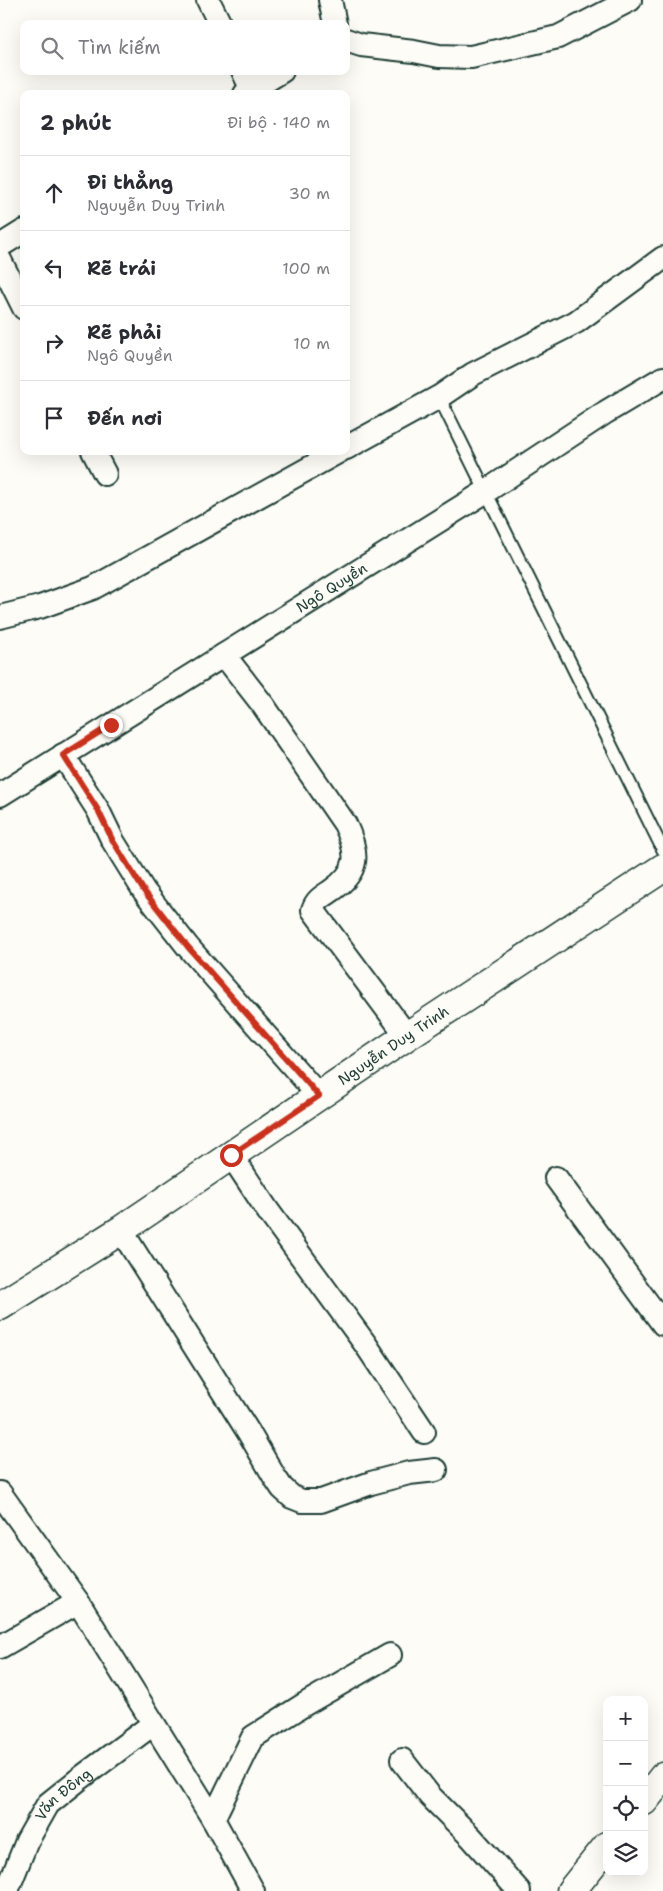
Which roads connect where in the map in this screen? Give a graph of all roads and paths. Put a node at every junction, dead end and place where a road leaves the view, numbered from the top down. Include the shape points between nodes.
1 (208, 0) edge
2 (330, 0) edge
3 (630, 0) edge
4 (218, 20) edge
5 (334, 20) edge
6 (350, 41) edge
7 (272, 75) edge
8 (247, 85) edge
9 (20, 234) edge
10 (0, 246) edge
11 (663, 258) edge
12 (0, 260) edge
13 (20, 300) edge
14 (663, 378) edge
15 (439, 397) junction
16 (350, 446) edge
17 (95, 455) edge
18 (333, 455) edge
19 (105, 474) dead end
20 (485, 492) junction
21 (0, 617) edge
22 (224, 655) junction
23 (63, 755) junction
24 (0, 795) edge
25 (663, 850) edge
26 (663, 868) edge
27 (407, 1036) junction
28 (319, 1096) junction
29 (231, 1155) junction
30 (556, 1178) dead end
31 (120, 1230) junction
32 (0, 1306) edge
33 (663, 1324) edge
34 (424, 1432) dead end
35 (436, 1470) dead end
36 (0, 1493) edge
37 (78, 1602) junction
38 (0, 1647) edge
39 (390, 1654) dead end
40 (153, 1724) junction
41 (402, 1760) dead end
42 (213, 1819) junction
43 (603, 1851) edge
44 (7, 1891) edge
45 (253, 1891) edge
46 (519, 1891) edge
47 (571, 1891) edge

1 - 4 street
2 - 5 street
3 - 6 street via 558,37 471,58
7 - 8 street
9 - 10 street
11 - 15 street via 576,322 473,374
12 - 13 street
14 - 20 street, Ngô Quyền
15 - 16 street
15 - 20 lane
17 - 19 street
18 - 21 street via 93,588
20 - 22 street, Ngô Quyền
20 - 25 lane
22 - 23 street, Ngô Quyền
22 - 27 street via 264,705 354,842 355,859 351,873 316,901 313,910
23 - 24 street, Ngô Quyền
23 - 28 street via 144,891 206,968
26 - 27 street, Nguyễn Duy Trinh
27 - 28 street, Nguyễn Duy Trinh
28 - 29 street, Nguyễn Duy Trinh
29 - 31 street, Nguyễn Duy Trinh
29 - 34 street
30 - 33 street
31 - 32 street, Nguyễn Duy Trinh
31 - 35 street via 274,1476 292,1497 302,1501 321,1501 371,1483
36 - 37 street
37 - 38 street
37 - 40 street
39 - 42 street via 253,1738
40 - 42 street
40 - 44 street, Văn Đông via 48,1804 27,1842
41 - 46 street via 430,1796
42 - 45 street
43 - 47 street

